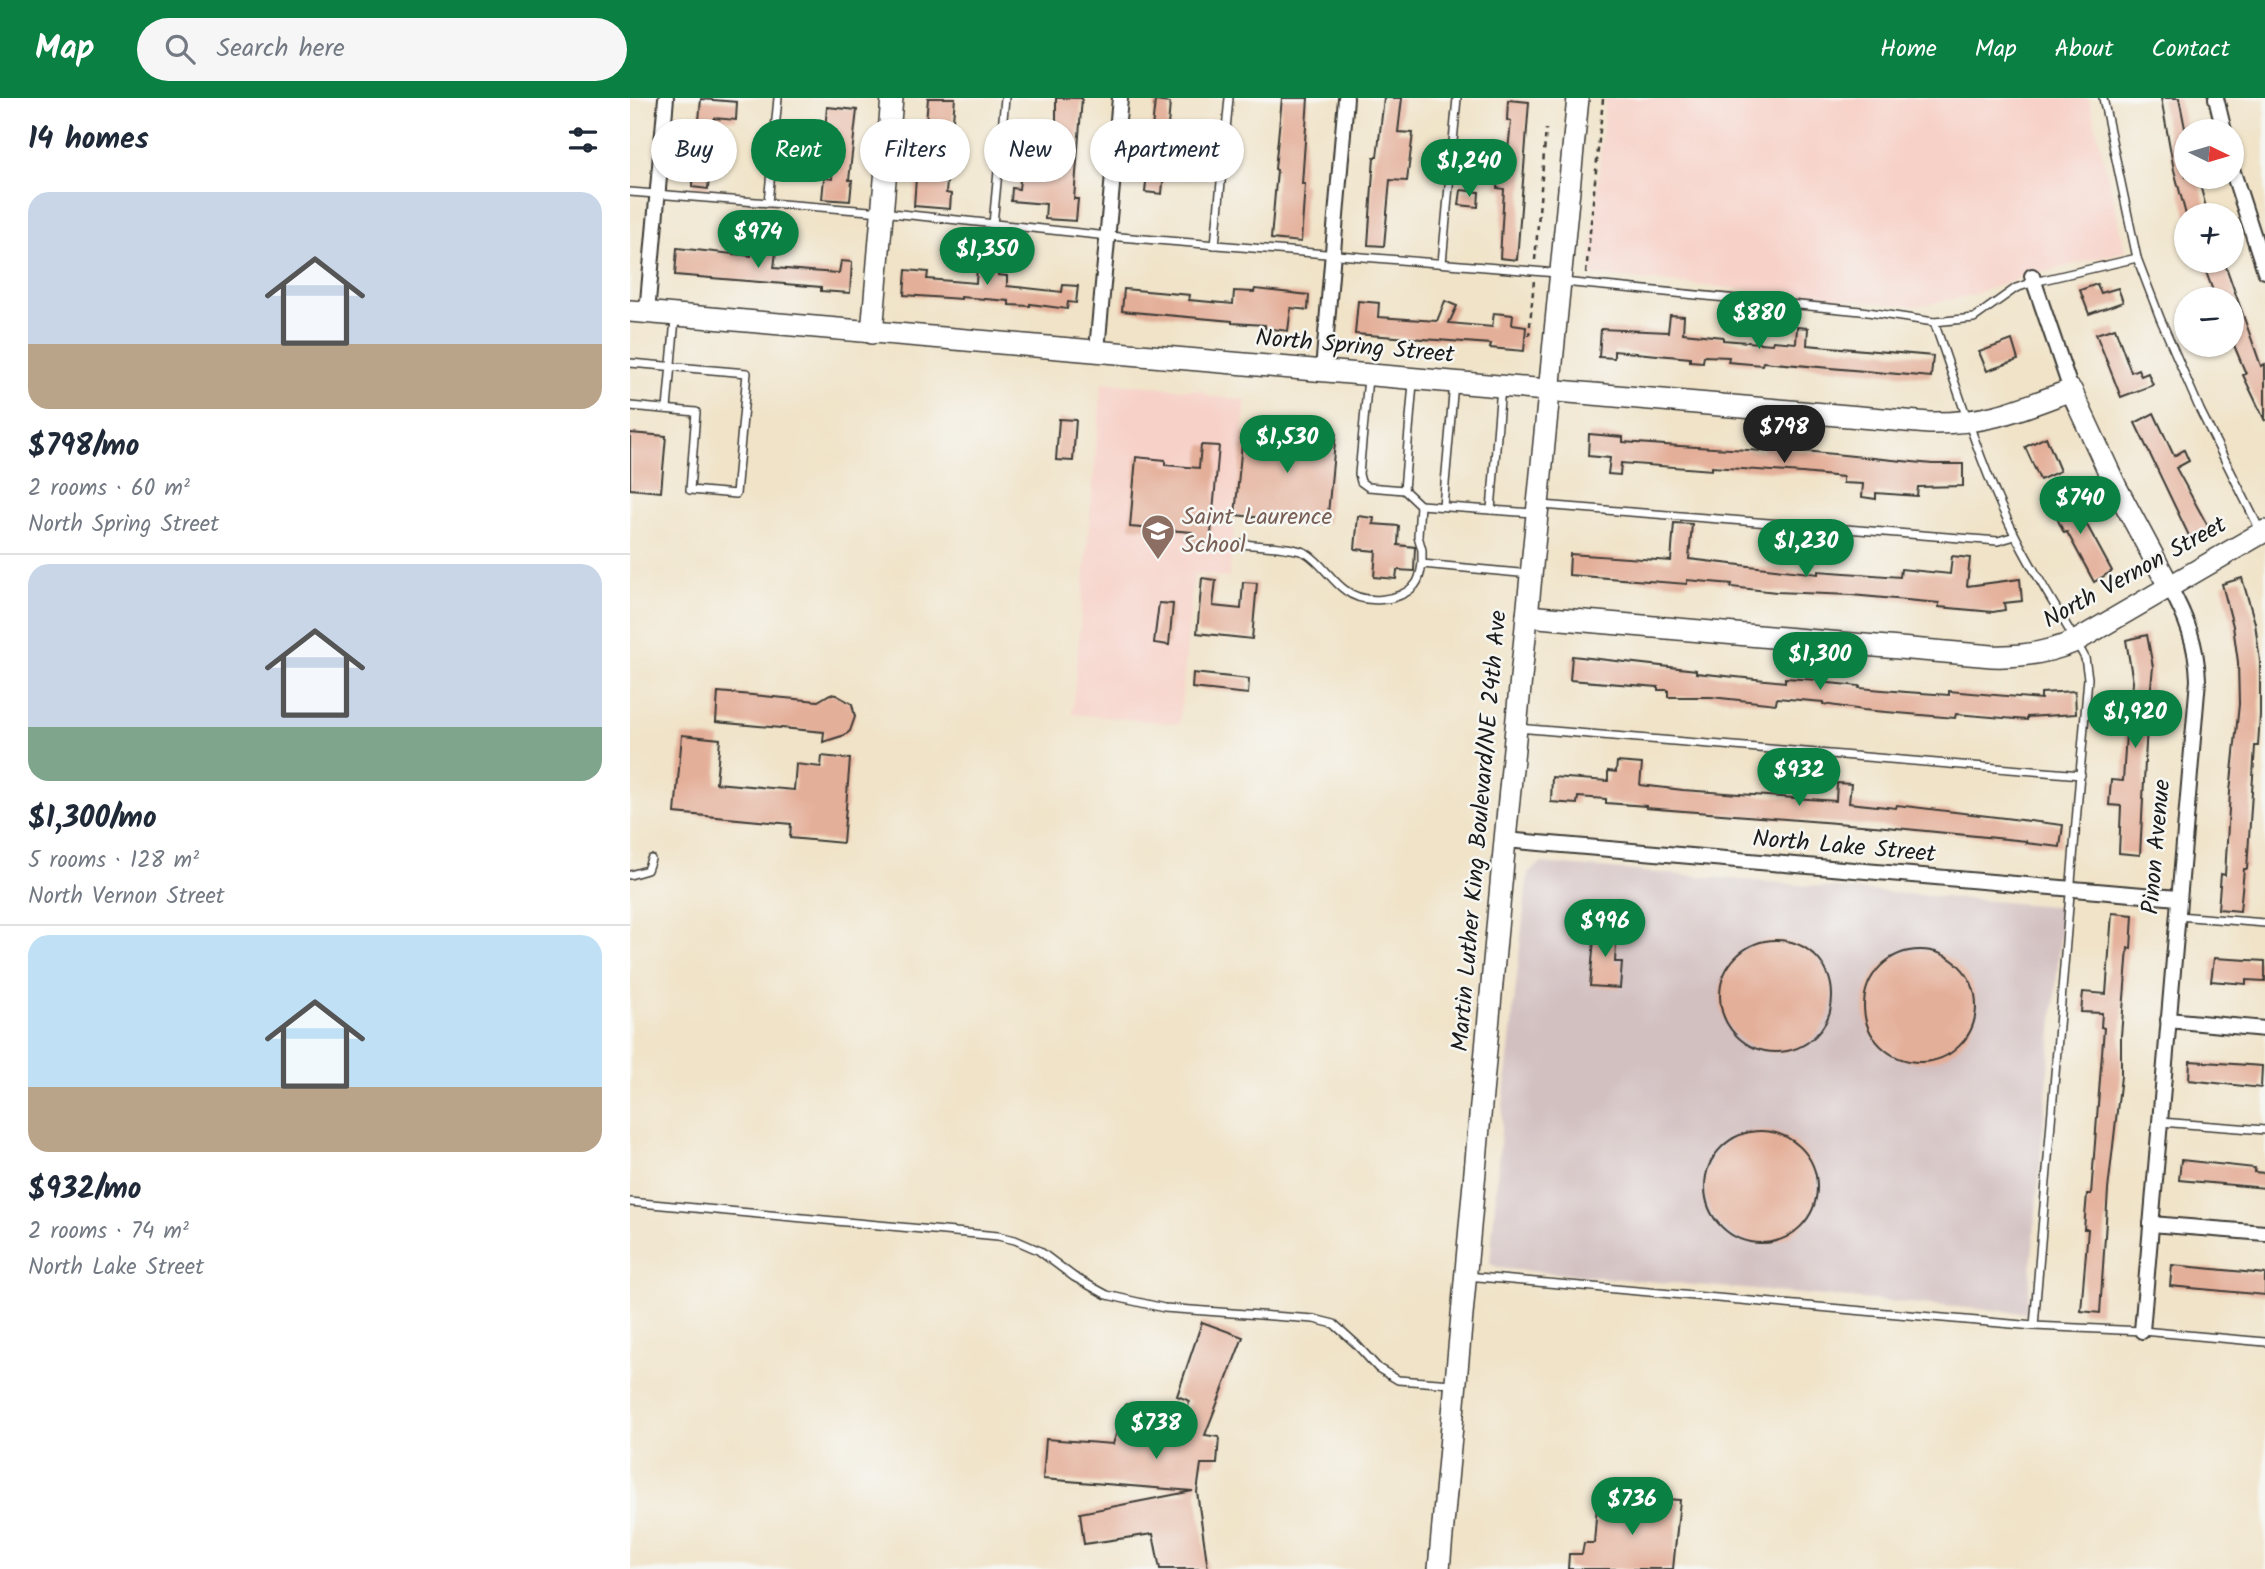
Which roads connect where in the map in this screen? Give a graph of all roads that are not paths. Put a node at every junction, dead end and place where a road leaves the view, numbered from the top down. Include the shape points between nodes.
1 (666, 98) edge
2 (778, 98) edge
3 (892, 98) edge
4 (1005, 98) edge
5 (1120, 98) edge
6 (1229, 98) edge
7 (1346, 98) edge
8 (1457, 98) edge
9 (1578, 98) edge
10 (2103, 98) edge
11 (2216, 98) edge
12 (2221, 119) edge
13 (2238, 189) edge
14 (630, 192) edge
15 (657, 194) junction
16 (768, 203) junction
17 (882, 212) junction
18 (993, 224) junction
19 (1108, 236) junction
20 (1215, 245) junction
21 (1333, 254) junction
22 (2137, 258) junction
23 (1442, 263) junction
24 (2265, 271) edge
25 (1561, 277) junction
26 (2033, 279) junction
27 (639, 312) edge
28 (675, 315) junction
29 (1934, 322) junction
30 (872, 332) junction
31 (1097, 351) junction
32 (630, 363) edge
33 (671, 366) junction
34 (1323, 370) junction
35 (1368, 374) junction
36 (1414, 379) junction
37 (1454, 382) junction
38 (1501, 387) junction
39 (2071, 390) junction
40 (1549, 391) junction
41 (630, 406) edge
42 (667, 409) junction
43 (1969, 423) junction
44 (1404, 490) junction
45 (1420, 505) junction
46 (1443, 506) junction
47 (1537, 509) junction
48 (1491, 510) junction
49 (2264, 534) edge
50 (2015, 536) junction
51 (1242, 544) dead end
52 (1422, 565) junction
53 (1531, 574) junction
54 (2169, 586) junction
55 (1527, 616) junction
56 (2076, 641) junction
57 (1516, 728) junction
58 (2081, 775) junction
59 (1505, 840) junction
60 (651, 859) dead end
61 (630, 875) edge
62 (2072, 890) junction
63 (2178, 898) junction
64 (2177, 916) junction
65 (2265, 923) edge
66 (2168, 1020) junction
67 (2265, 1029) edge
68 (2160, 1122) junction
69 (2265, 1130) edge
70 (630, 1202) edge
71 (2151, 1224) junction
72 (2265, 1233) edge
73 (1466, 1276) junction
74 (2034, 1326) junction
75 (2141, 1331) junction
76 (2265, 1342) edge
77 (1456, 1385) junction
78 (1439, 1569) edge

1 - 15 street
2 - 16 lane
3 - 17 street
4 - 18 lane
5 - 19 street
6 - 20 lane
7 - 21 street
8 - 23 lane
9 - 25 street, Martin Luther King Boulevard/NE 24th Ave
10 - 22 lane
11 - 12 street
13 - 24 street
14 - 15 lane
15 - 16 lane
15 - 27 street
16 - 17 lane
17 - 18 lane
17 - 30 street
18 - 19 lane
19 - 20 lane
19 - 31 street
20 - 21 lane
21 - 23 lane
21 - 34 street
22 - 26 lane
22 - 49 lane via 2200,410
23 - 25 lane
25 - 29 lane via 1585,284
25 - 40 street, Martin Luther King Boulevard/NE 24th Ave
26 - 29 lane via 1974,318
26 - 39 street, Pinon Avenue
27 - 28 street, North Spring Street
28 - 30 street, North Spring Street
28 - 33 lane
29 - 43 lane
30 - 31 street, North Spring Street
31 - 34 street, North Spring Street
32 - 33 lane
33 - 42 lane
33 - 42 lane via 747,373 736,494 690,490 696,412
34 - 35 street, North Spring Street
35 - 36 street, North Spring Street
35 - 44 lane via 1361,482 1368,487
36 - 37 street, North Spring Street
36 - 44 lane
37 - 38 street, North Spring Street
37 - 46 lane
38 - 40 street, North Spring Street
38 - 48 lane
39 - 43 street, North Spring Street via 2006,415
39 - 54 street, Pinon Avenue
40 - 43 street, North Spring Street
40 - 47 street, Martin Luther King Boulevard/NE 24th Ave
41 - 42 lane
43 - 50 lane
44 - 45 lane
45 - 46 lane
45 - 52 lane
46 - 48 lane
47 - 48 lane
47 - 50 lane via 1998,541
47 - 53 street, Martin Luther King Boulevard/NE 24th Ave
49 - 54 street, North Vernon Street
50 - 56 lane
51 - 52 lane via 1302,551 1345,590 1369,599 1401,595 1415,584
52 - 53 lane
53 - 55 street, Martin Luther King Boulevard/NE 24th Ave
54 - 56 street, North Vernon Street
54 - 63 street, Pinon Avenue via 2186,619 2197,659
55 - 56 street, North Vernon Street via 1992,656 2026,655
55 - 57 street, Martin Luther King Boulevard/NE 24th Ave
56 - 58 lane via 2088,678
57 - 58 lane
57 - 59 street, Martin Luther King Boulevard/NE 24th Ave
58 - 62 lane
59 - 62 street, North Lake Street
59 - 73 street, Martin Luther King Boulevard/NE 24th Ave
60 - 61 lane via 647,870
62 - 63 street, North Lake Street
62 - 74 lane
63 - 64 street, Pinon Avenue
64 - 65 lane
64 - 66 street, Pinon Avenue
66 - 67 street
66 - 68 street, Pinon Avenue
68 - 69 lane
68 - 71 street, Pinon Avenue
70 - 77 lane via 998,1236 1038,1250 1107,1295 1164,1308 1334,1324 1378,1368 1398,1380
71 - 72 street
71 - 75 street, Pinon Avenue
73 - 74 lane
73 - 77 street, Martin Luther King Boulevard/NE 24th Ave
74 - 75 lane
75 - 76 lane
77 - 78 street, Martin Luther King Boulevard/NE 24th Ave

